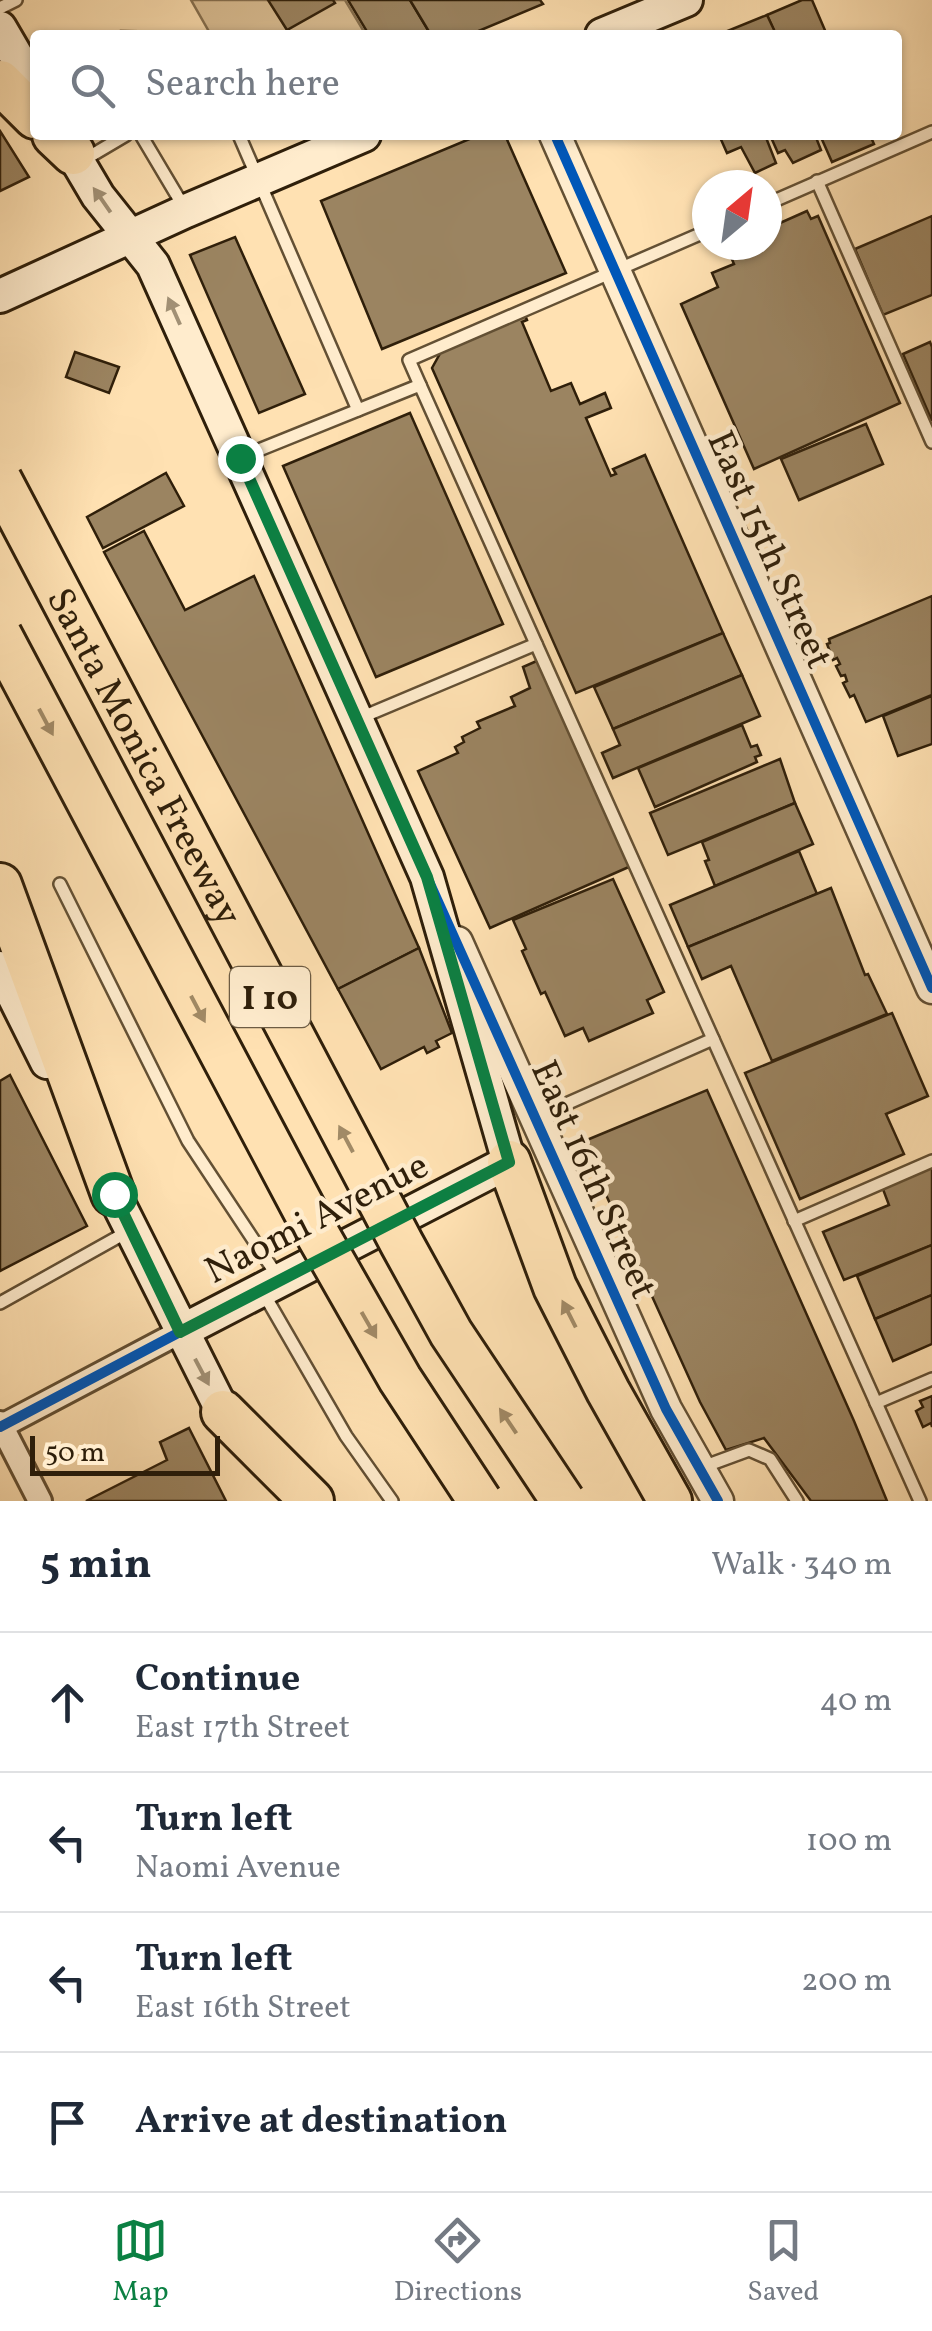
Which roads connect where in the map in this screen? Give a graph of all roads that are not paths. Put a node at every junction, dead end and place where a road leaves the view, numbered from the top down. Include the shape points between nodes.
1 (16, 0) edge
2 (686, 0) edge
3 (0, 8) edge
4 (0, 28) edge
5 (614, 30) edge
6 (30, 79) edge
7 (0, 82) edge
8 (30, 111) edge
9 (932, 132) edge
10 (101, 140) edge
11 (144, 140) edge
12 (242, 140) edge
13 (352, 140) edge
14 (557, 140) edge
15 (67, 147) edge
16 (261, 179) junction
17 (817, 181) junction
18 (782, 197) edge
19 (186, 210) junction
20 (129, 236) junction
21 (692, 238) edge
22 (616, 273) junction
23 (0, 296) edge
24 (420, 385) junction
25 (358, 410) junction
26 (932, 442) edge
27 (240, 458) junction
28 (0, 480) edge
29 (0, 636) edge
30 (536, 644) junction
31 (357, 719) junction
32 (427, 877) junction
33 (60, 884) dead end
34 (0, 885) edge
35 (4, 984) edge
36 (932, 988) edge
37 (713, 1039) junction
38 (535, 1118) junction
39 (932, 1161) edge
40 (509, 1162) junction
41 (122, 1212) junction
42 (794, 1221) junction
43 (271, 1286) junction
44 (0, 1303) edge
45 (180, 1332) junction
46 (932, 1379) edge
47 (876, 1403) junction
48 (223, 1412) junction
49 (0, 1425) edge
50 (699, 1468) junction
51 (668, 1497) edge
52 (40, 1501) edge
53 (281, 1501) edge
54 (312, 1501) edge
55 (392, 1501) edge
56 (480, 1501) edge
57 (563, 1501) edge
58 (718, 1501) edge
59 (798, 1501) edge
60 (920, 1501) edge

1 - 3 lane
2 - 5 main road
4 - 6 main road
7 - 8 highway
9 - 17 lane
10 - 15 lane
11 - 19 lane
12 - 16 lane
13 - 16 main road
14 - 22 street, East 15th Street
20 -> 15 main road, East 16th Street
16 - 19 main road
16 - 25 lane
17 - 18 lane
17 - 26 lane
19 - 20 main road
20 - 23 main road
27 -> 20 main road, East 16th Street via 152,265
21 - 22 lane
22 - 24 lane via 408,360
22 - 36 street, East 15th Street
24 - 25 lane
24 - 30 lane
25 - 27 lane
27 - 31 main road, East 16th Street
57 -> 28 highway, Santa Monica Freeway / I 10, bridge via 418,1274
29 -> 56 highway, Santa Monica Freeway / I 10, bridge via 315,1230
30 - 31 lane
30 - 37 lane
31 - 32 main road, East 16th Street
32 - 38 street, East 16th Street
32 - 40 main road, East 16th Street
33 - 43 lane via 188,1141
34 - 41 highway
35 - 41 main road
37 - 38 lane
37 - 42 lane
38 - 50 street, East 16th Street
39 - 42 lane
40 - 43 main road, Naomi Avenue
51 -> 40 highway via 555,1287
41 - 44 lane
41 - 45 main road
42 - 47 lane
43 - 45 main road, Naomi Avenue
43 - 55 lane via 278,1324
45 -> 48 main road
45 - 49 street, Naomi Avenue
46 - 47 lane
47 - 60 lane
48 - 53 street
48 - 54 highway
49 - 52 street
50 - 58 street, East 16th Street
50 - 59 lane via 750,1450 770,1459

